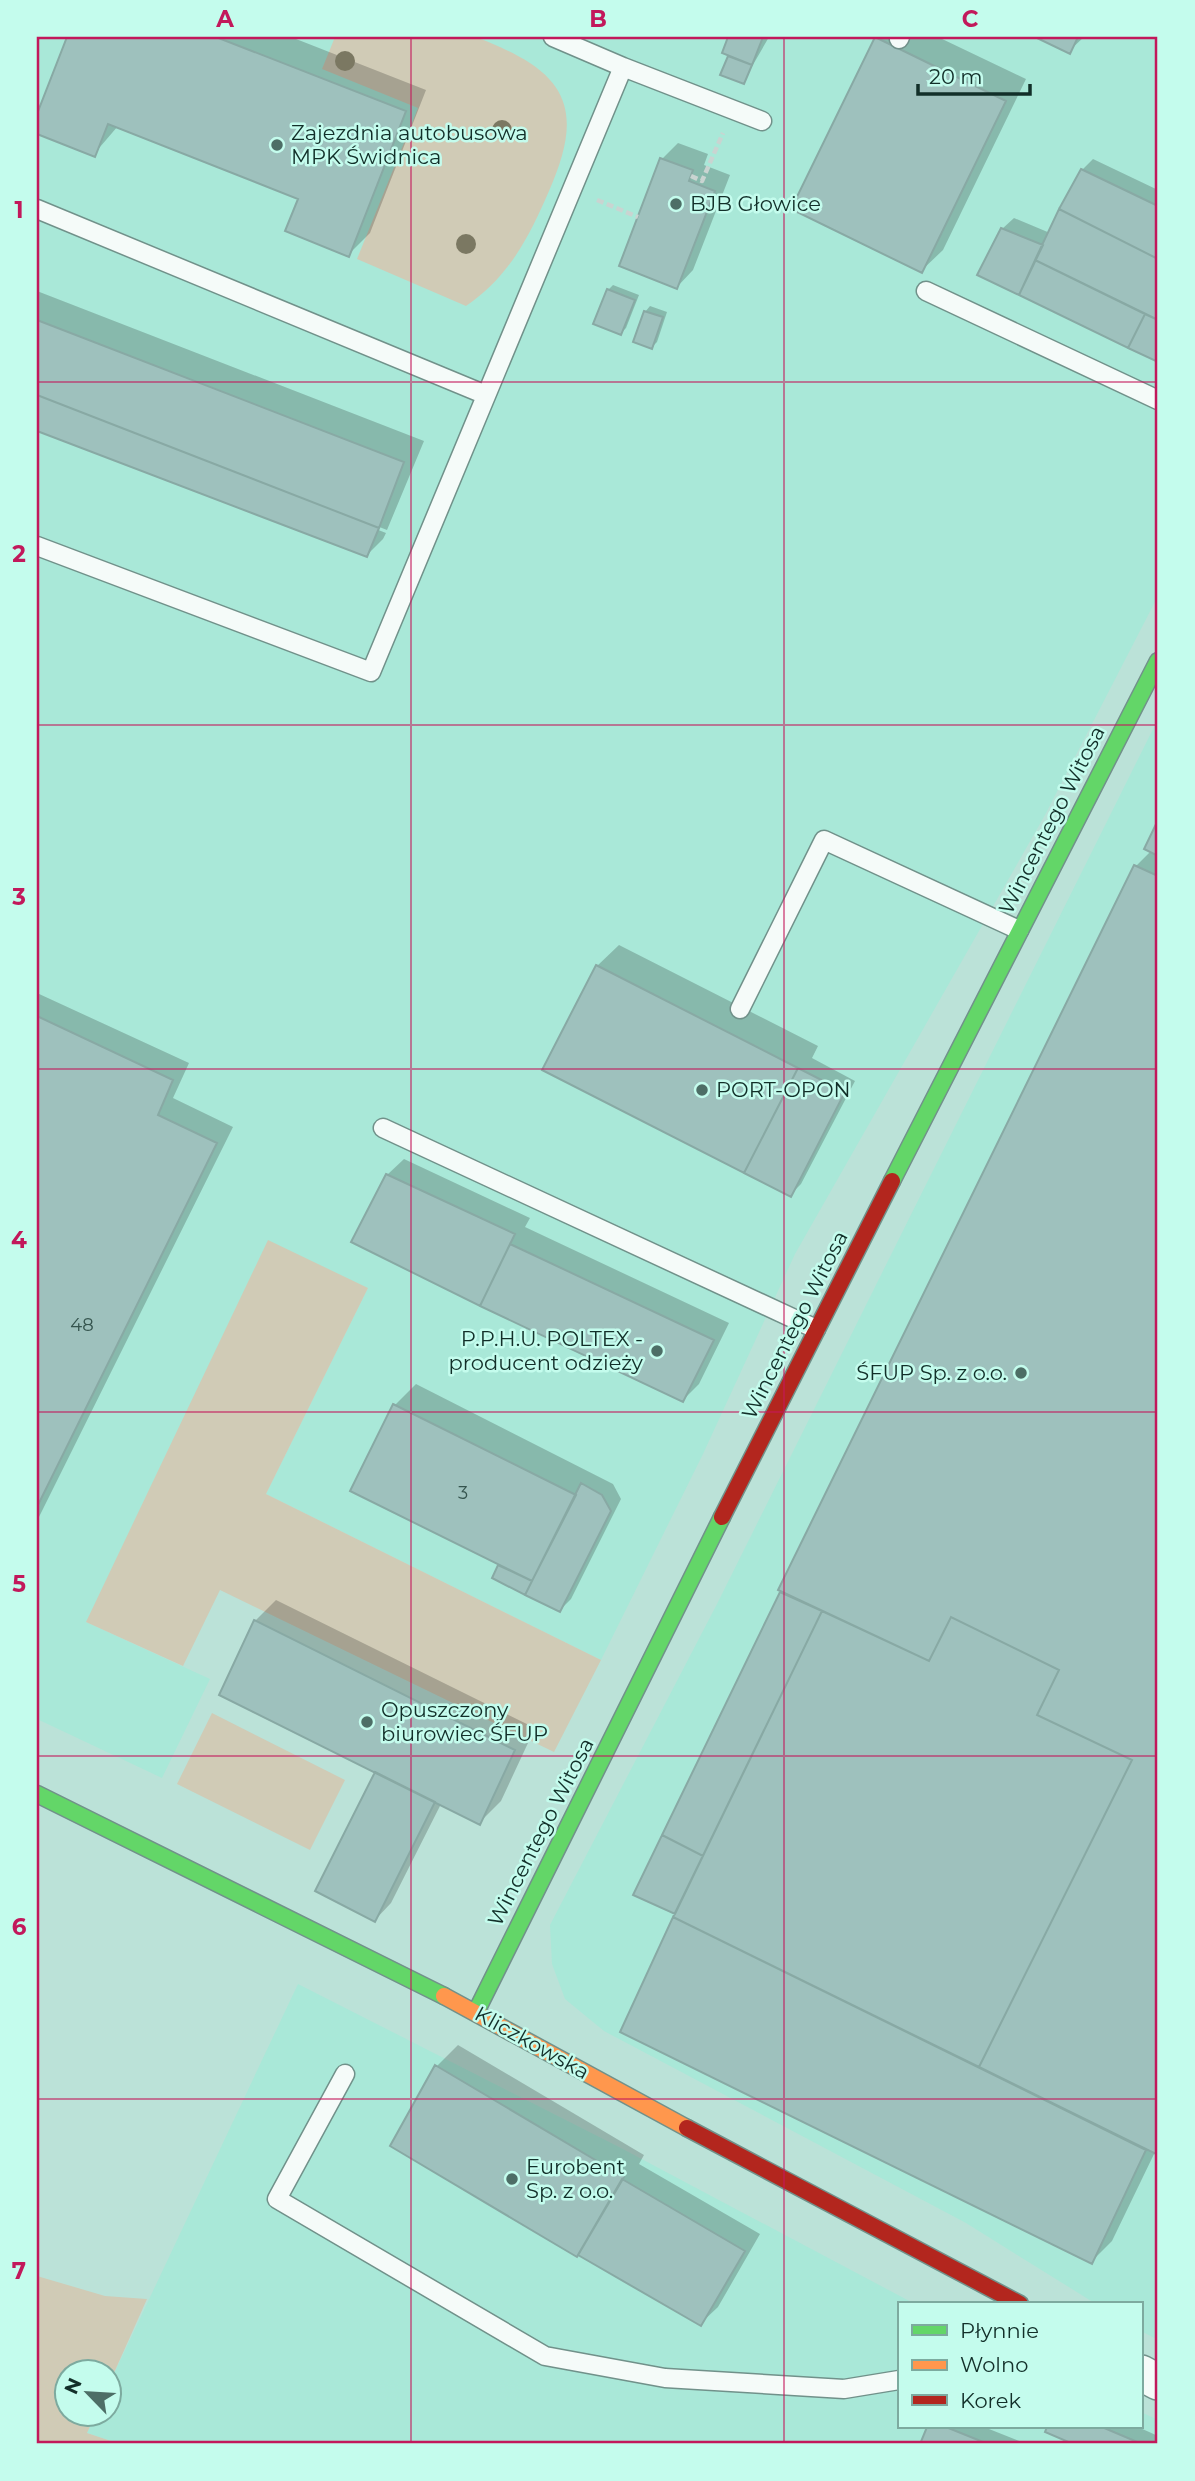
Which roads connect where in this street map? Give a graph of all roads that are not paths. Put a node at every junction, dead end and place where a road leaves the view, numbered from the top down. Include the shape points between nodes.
1 (553, 37) edge
2 (624, 67) junction
3 (762, 121) dead end
4 (37, 209) edge
5 (926, 290) dead end
6 (486, 395) junction
7 (1158, 400) edge
8 (37, 546) edge
9 (1158, 661) edge
10 (1019, 930) junction
11 (740, 1009) dead end
12 (383, 1128) dead end
13 (817, 1329) junction
14 (37, 1794) edge
15 (476, 2012) junction
16 (345, 2074) dead end
17 (1010, 2302) edge
18 (1142, 2374) edge
19 (898, 2380) edge
20 (1158, 2382) edge

1 - 2 lane
2 - 3 lane
2 - 6 lane
4 - 6 lane
5 - 7 lane
6 - 8 lane via 371,672
9 - 10 street, Wincentego Witosa
10 - 11 lane via 824,840
10 - 13 street, Wincentego Witosa
12 - 13 lane
13 - 15 street, Wincentego Witosa
14 - 15 street, Kliczkowska
15 - 17 street, Kliczkowska
16 - 19 lane via 277,2199 545,2356 665,2378 844,2389
18 - 20 street

